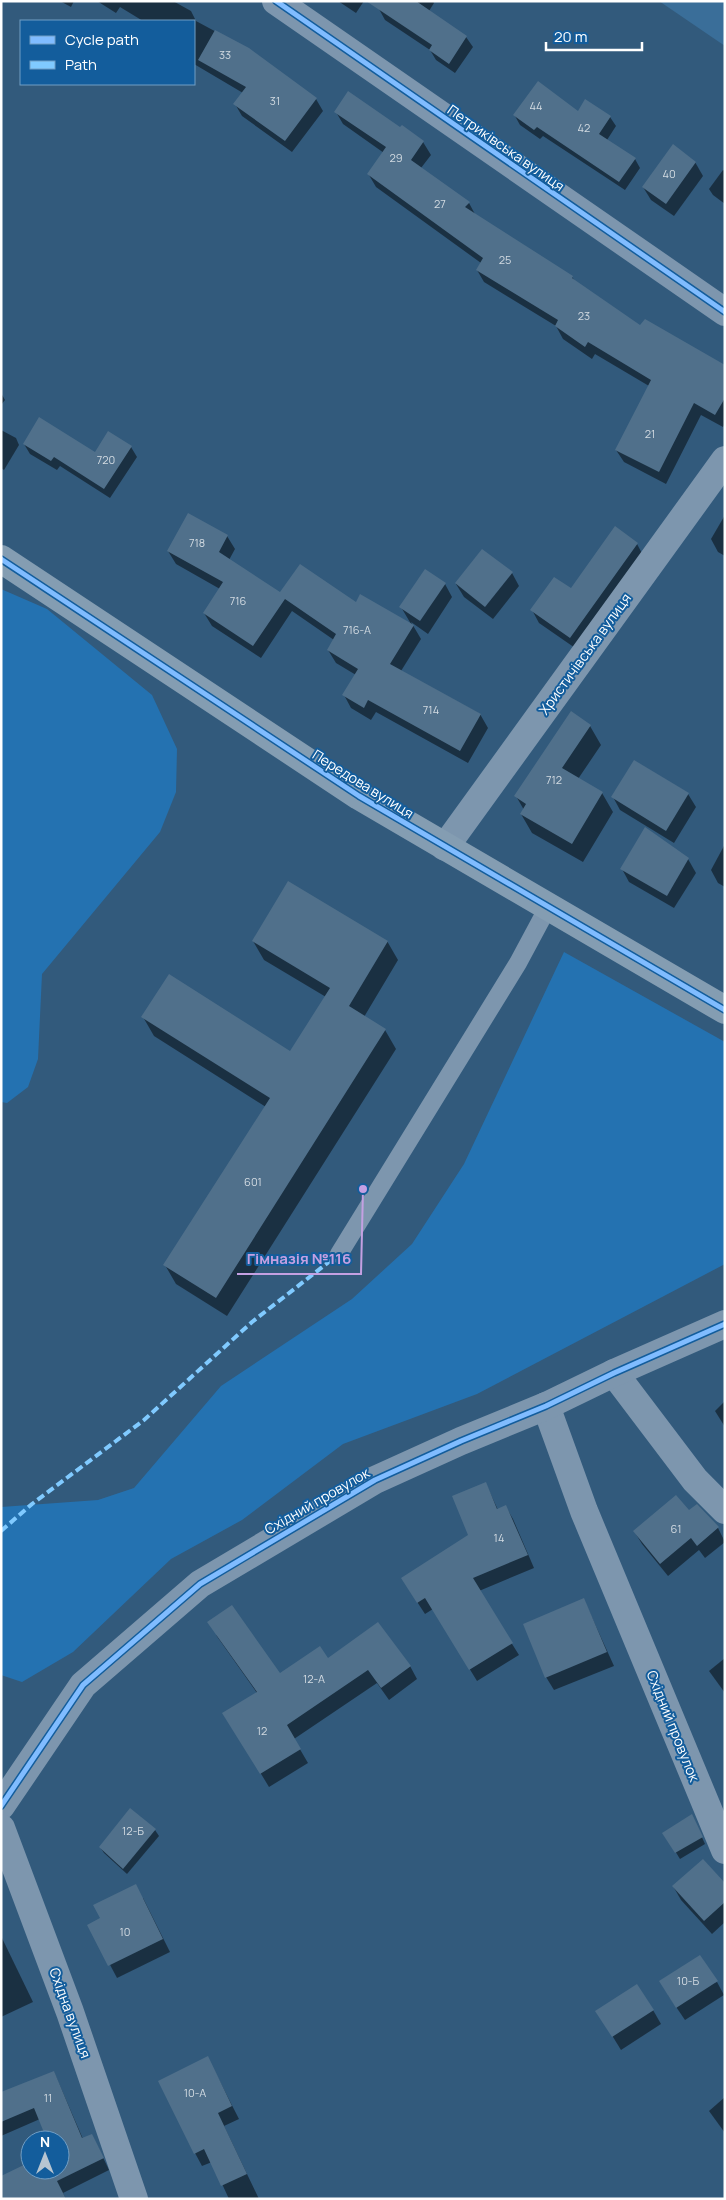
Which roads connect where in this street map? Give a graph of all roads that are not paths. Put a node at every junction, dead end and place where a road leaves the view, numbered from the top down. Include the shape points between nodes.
1 (276, 1) edge
2 (725, 312) edge
3 (722, 470) edge
4 (1, 559) edge
5 (445, 847) junction
6 (548, 907) junction
7 (725, 1010) edge
8 (339, 1254) dead end
9 (725, 1324) edge
10 (614, 1373) junction
11 (546, 1406) junction
12 (725, 1510) edge
13 (1, 1806) edge
14 (1, 1828) edge
15 (725, 1850) edge
16 (134, 2199) edge

1 - 2 street, Петриківська вулиця
3 - 5 street, Христичівська вулиця
4 - 5 street, Передова вулиця via 359,796
5 - 6 street, Передова вулиця
6 - 7 street, Передова вулиця
6 - 8 lane
9 - 10 street, Східний провулок
10 - 11 street, Східний провулок
10 - 12 street via 695,1480
11 - 13 street, Східний провулок via 375,1480 200,1584 84,1685
11 - 15 street, Східний провулок via 584,1511
14 - 16 street, Східна вулиця via 70,2012

